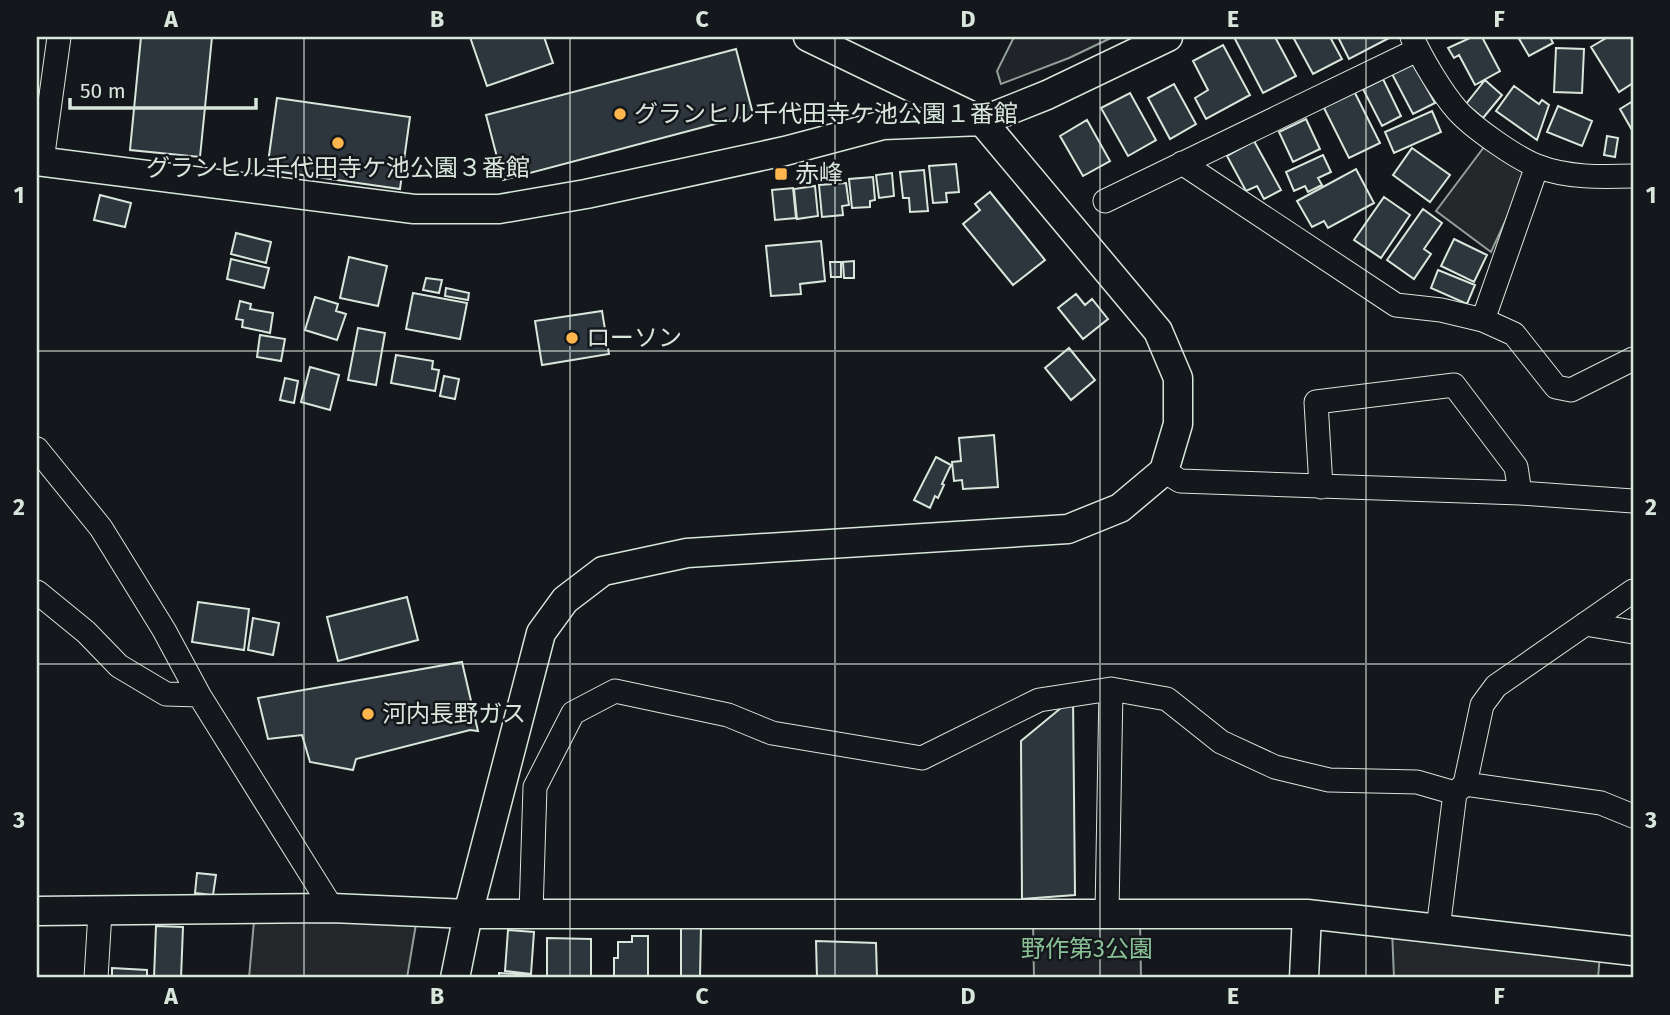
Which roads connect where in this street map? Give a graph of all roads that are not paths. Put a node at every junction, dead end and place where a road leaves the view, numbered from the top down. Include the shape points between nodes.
1 (60, 37) edge
2 (808, 37) edge
3 (1168, 37) edge
4 (1414, 43) edge
5 (46, 62) edge
6 (982, 121) junction
7 (39, 161) edge
8 (1182, 163) junction
9 (1537, 166) junction
10 (1633, 176) edge
11 (1105, 201) dead end
12 (1483, 320) junction
13 (1633, 359) edge
14 (37, 449) edge
15 (1164, 471) junction
16 (1321, 487) junction
17 (1520, 493) junction
18 (1633, 501) edge
19 (1633, 591) edge
20 (37, 592) edge
21 (1585, 624) junction
22 (1633, 632) edge
23 (1111, 689) junction
24 (199, 695) junction
25 (1460, 789) junction
26 (1633, 816) edge
27 (332, 908) junction
28 (37, 911) edge
29 (100, 912) junction
30 (531, 913) junction
31 (1107, 913) junction
32 (468, 914) junction
33 (1307, 914) junction
34 (1438, 929) junction
35 (1633, 951) edge
36 (96, 978) edge
37 (455, 978) edge
38 (1304, 978) edge

1 - 5 street
2 - 6 street
3 - 6 street
4 - 8 street
4 - 9 street via 1458,111 1496,142
5 - 7 street
6 - 7 street via 883,125 785,151 499,209 414,208
6 - 15 street via 1157,331 1178,378 1178,424
8 - 11 street
8 - 12 street via 1396,305
9 - 10 street via 1588,177
9 - 12 street
12 - 13 street via 1514,334 1556,387 1571,390
14 - 24 street via 101,528
15 - 16 street via 1180,481
15 - 32 street via 1120,508 1068,529 687,553 603,571 565,600 541,634
16 - 17 street
16 - 17 street via 1316,402 1454,385 1516,467
17 - 18 street
19 - 21 street
20 - 24 street via 119,666 166,694
21 - 22 street
21 - 25 street via 1489,695 1482,705
23 - 25 street via 1167,699 1221,742 1275,767 1329,780 1417,782
23 - 30 street via 1039,700 922,758 772,733 729,715 615,691 573,713 535,787
23 - 31 street
24 - 27 street
25 - 26 street via 1601,803
25 - 34 street
27 - 29 street
27 - 32 street
28 - 29 street
29 - 36 street
30 - 31 street
30 - 32 street
31 - 33 street
32 - 37 street
33 - 34 street
33 - 38 street
34 - 35 street

